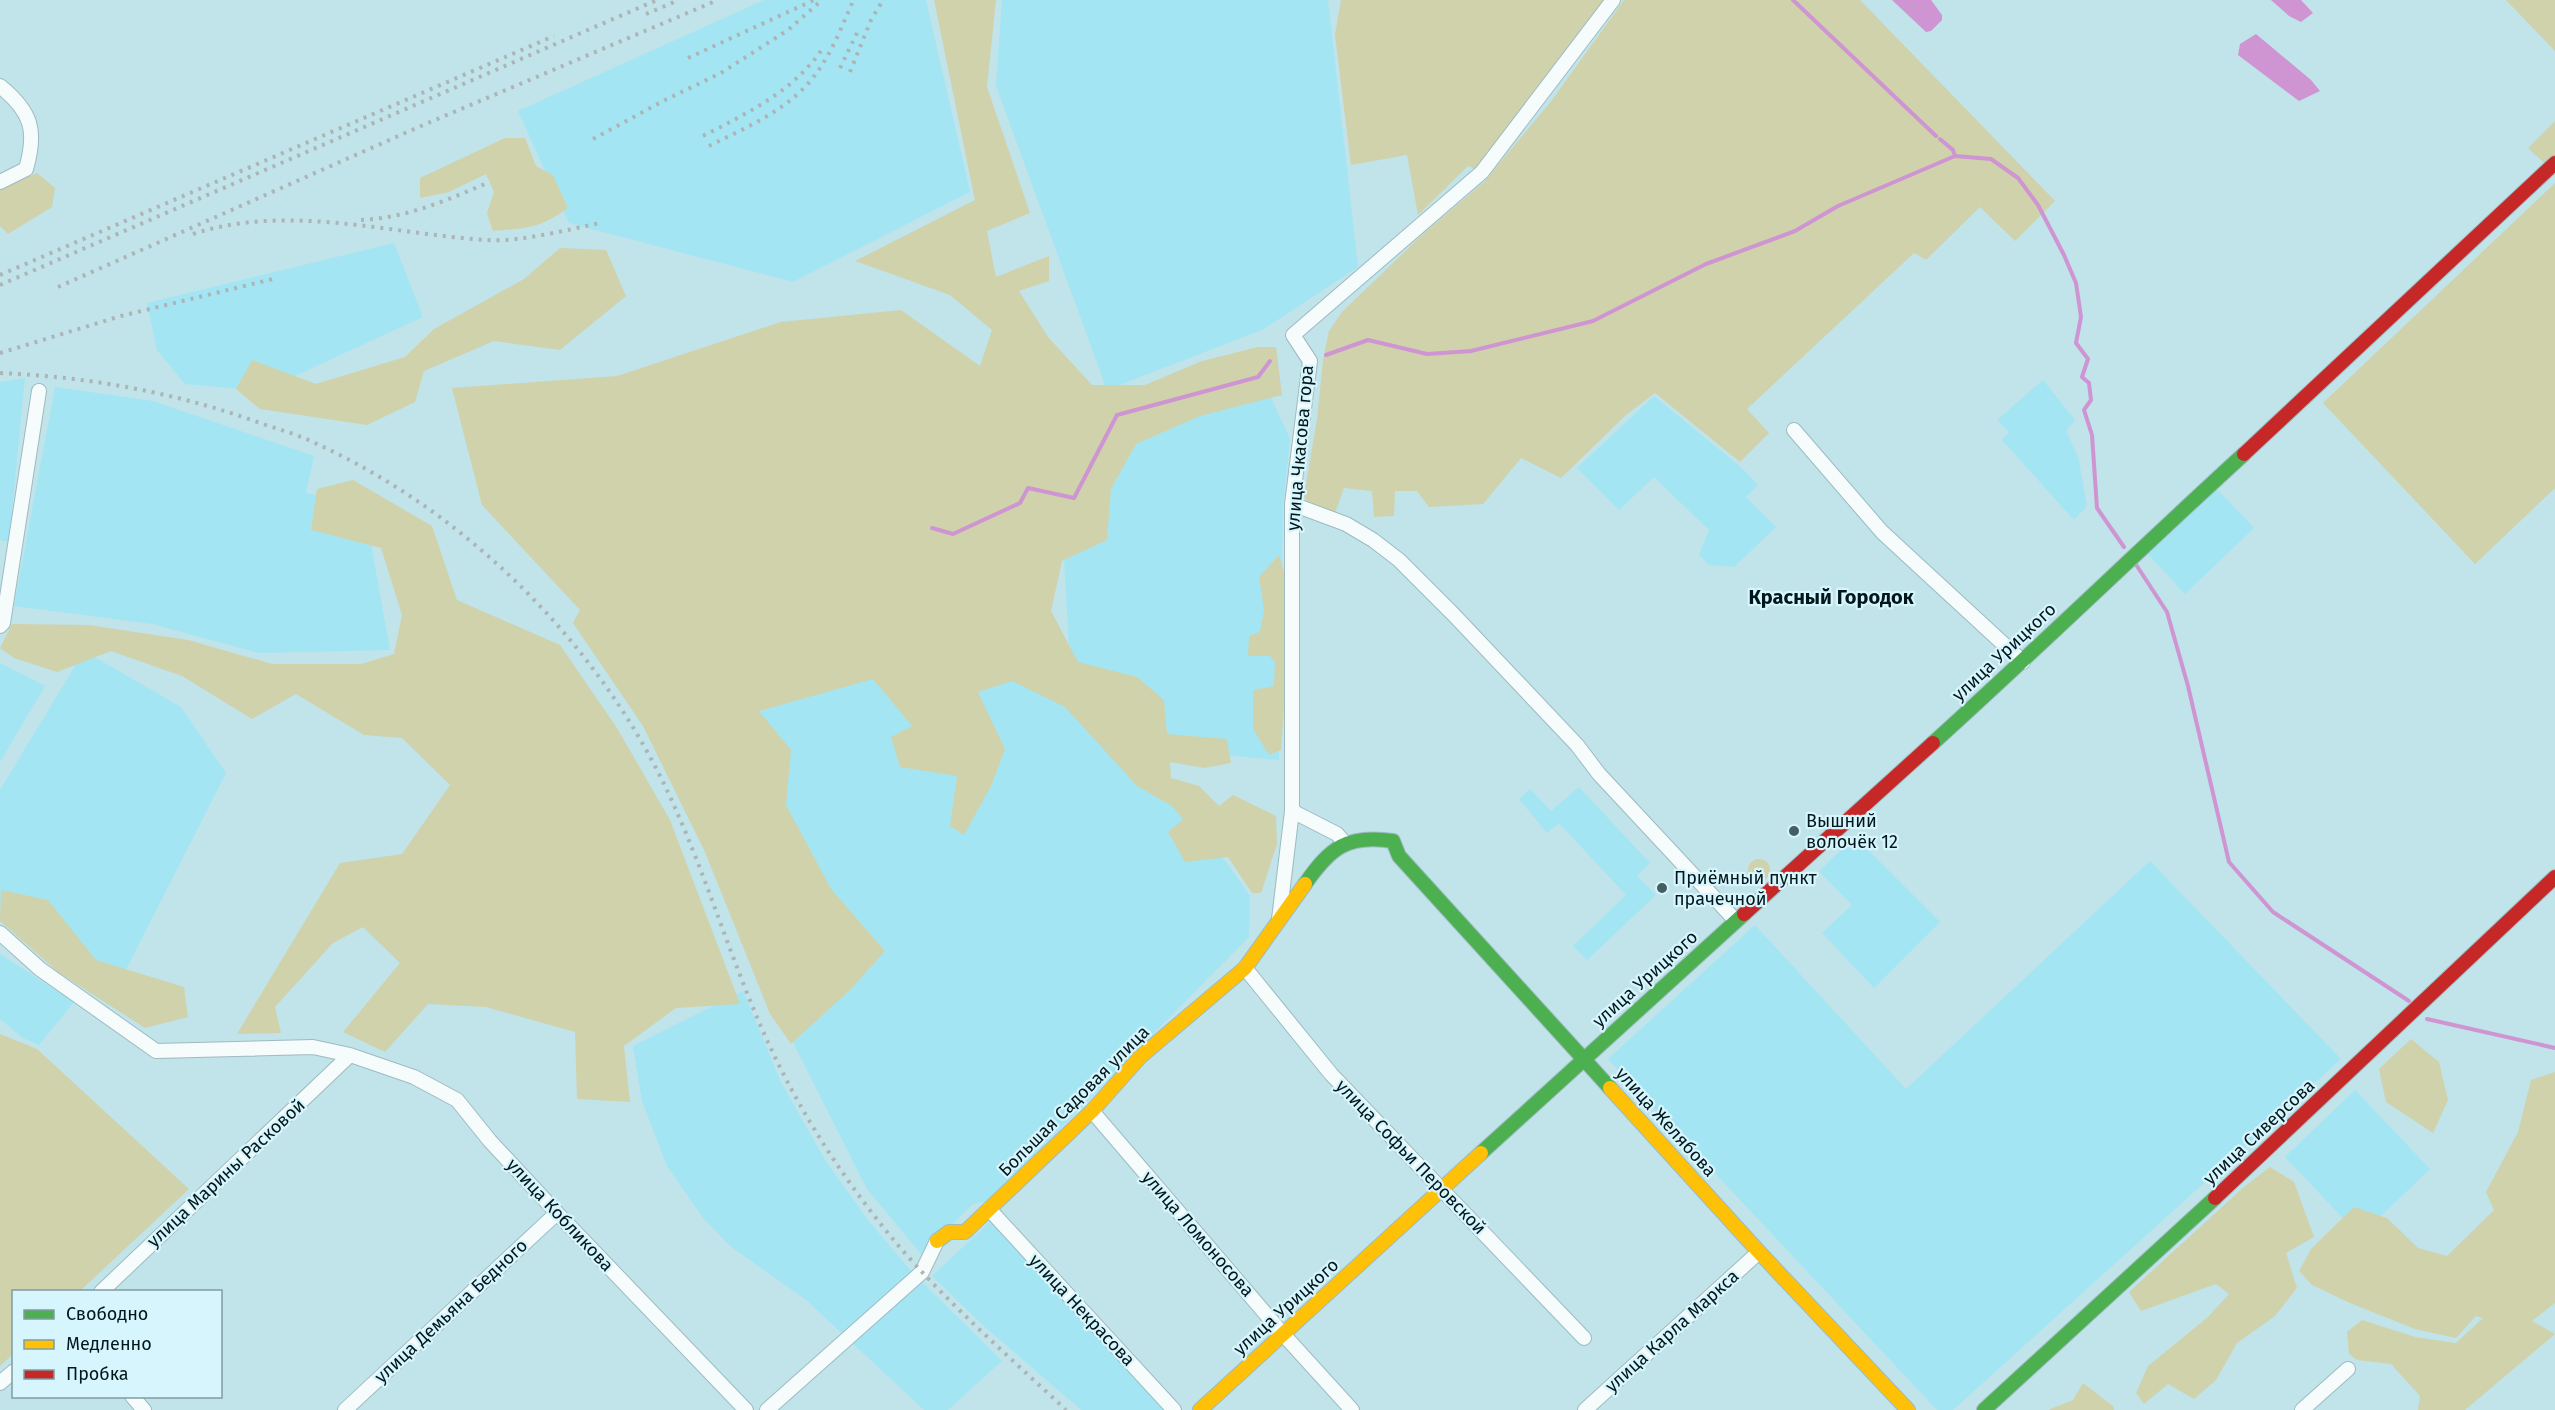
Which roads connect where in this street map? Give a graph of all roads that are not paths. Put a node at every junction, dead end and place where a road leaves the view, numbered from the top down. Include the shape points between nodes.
1 (1613, 0) edge
2 (0, 86) edge
3 (2555, 163) edge
4 (0, 182) edge
5 (39, 391) dead end
6 (1794, 430) dead end
7 (1292, 504) junction
8 (0, 626) edge
9 (2023, 662) junction
10 (1292, 811) junction
11 (1344, 842) junction
12 (2555, 877) edge
13 (1736, 921) junction
14 (1278, 923) junction
15 (0, 933) edge
16 (1245, 968) junction
17 (350, 1055) junction
18 (1584, 1059) junction
19 (1092, 1111) junction
20 (1443, 1189) junction
21 (989, 1209) junction
22 (557, 1213) junction
23 (1759, 1252) junction
24 (103, 1290) edge
25 (1283, 1334) junction
26 (1584, 1338) dead end
27 (2348, 1369) dead end
28 (12, 1373) edge
29 (0, 1383) edge
30 (134, 1398) edge
31 (144, 1410) edge
32 (345, 1410) edge
33 (746, 1410) edge
34 (767, 1410) edge
35 (1174, 1410) edge
36 (1200, 1410) edge
37 (1352, 1410) edge
38 (1585, 1410) edge
39 (1908, 1410) edge
40 (1984, 1410) edge
41 (2302, 1410) edge

1 - 7 street, улица Чкасова гора via 1482,172 1293,335 1310,361
2 - 4 street via 16,99 30,124 32,146 26,170
3 - 9 street, улица Урицкого
5 - 8 street
6 - 9 street via 1882,532
7 - 10 street, улица Чкасова гора
7 - 13 street via 1346,524 1399,560 1570,737 1599,774
9 - 13 street, улица Урицкого
10 - 11 street via 1337,834
10 - 14 street, улица Чкасова гора
11 - 14 street, Большая Садовая улица via 1320,861
11 - 18 street, улица Желябова via 1377,838 1393,841 1399,856
12 - 40 street, улица Сиверсова via 2278,1140
13 - 18 street, улица Урицкого
14 - 16 street, Большая Садовая улица
15 - 17 street, улица Кобликова via 40,969 156,1051 313,1047
16 - 19 street, Большая Садовая улица via 1140,1057
16 - 20 street, улица Софьи Перовской via 1331,1074
17 - 22 street, улица Кобликова via 414,1077 457,1100
17 - 24 street, улица Марины Расковой
18 - 20 street, улица Урицкого
18 - 23 street, улица Желябова
19 - 21 street, Большая Садовая улица
19 - 25 street, улица Ломоносова
20 - 25 street, улица Урицкого
20 - 26 street, улица Софьи Перовской
21 - 34 street, Большая Садовая улица via 965,1232 949,1232 937,1241 922,1272
21 - 35 street, улица Некрасова
22 - 32 street, улица Демьяна Бедного
22 - 33 street, улица Кобликова
23 - 38 street, улица Карла Маркса
23 - 39 street, улица Желябова
25 - 36 street, улица Урицкого
25 - 37 street, улица Ломоносова
27 - 41 street
28 - 29 street
30 - 31 street

